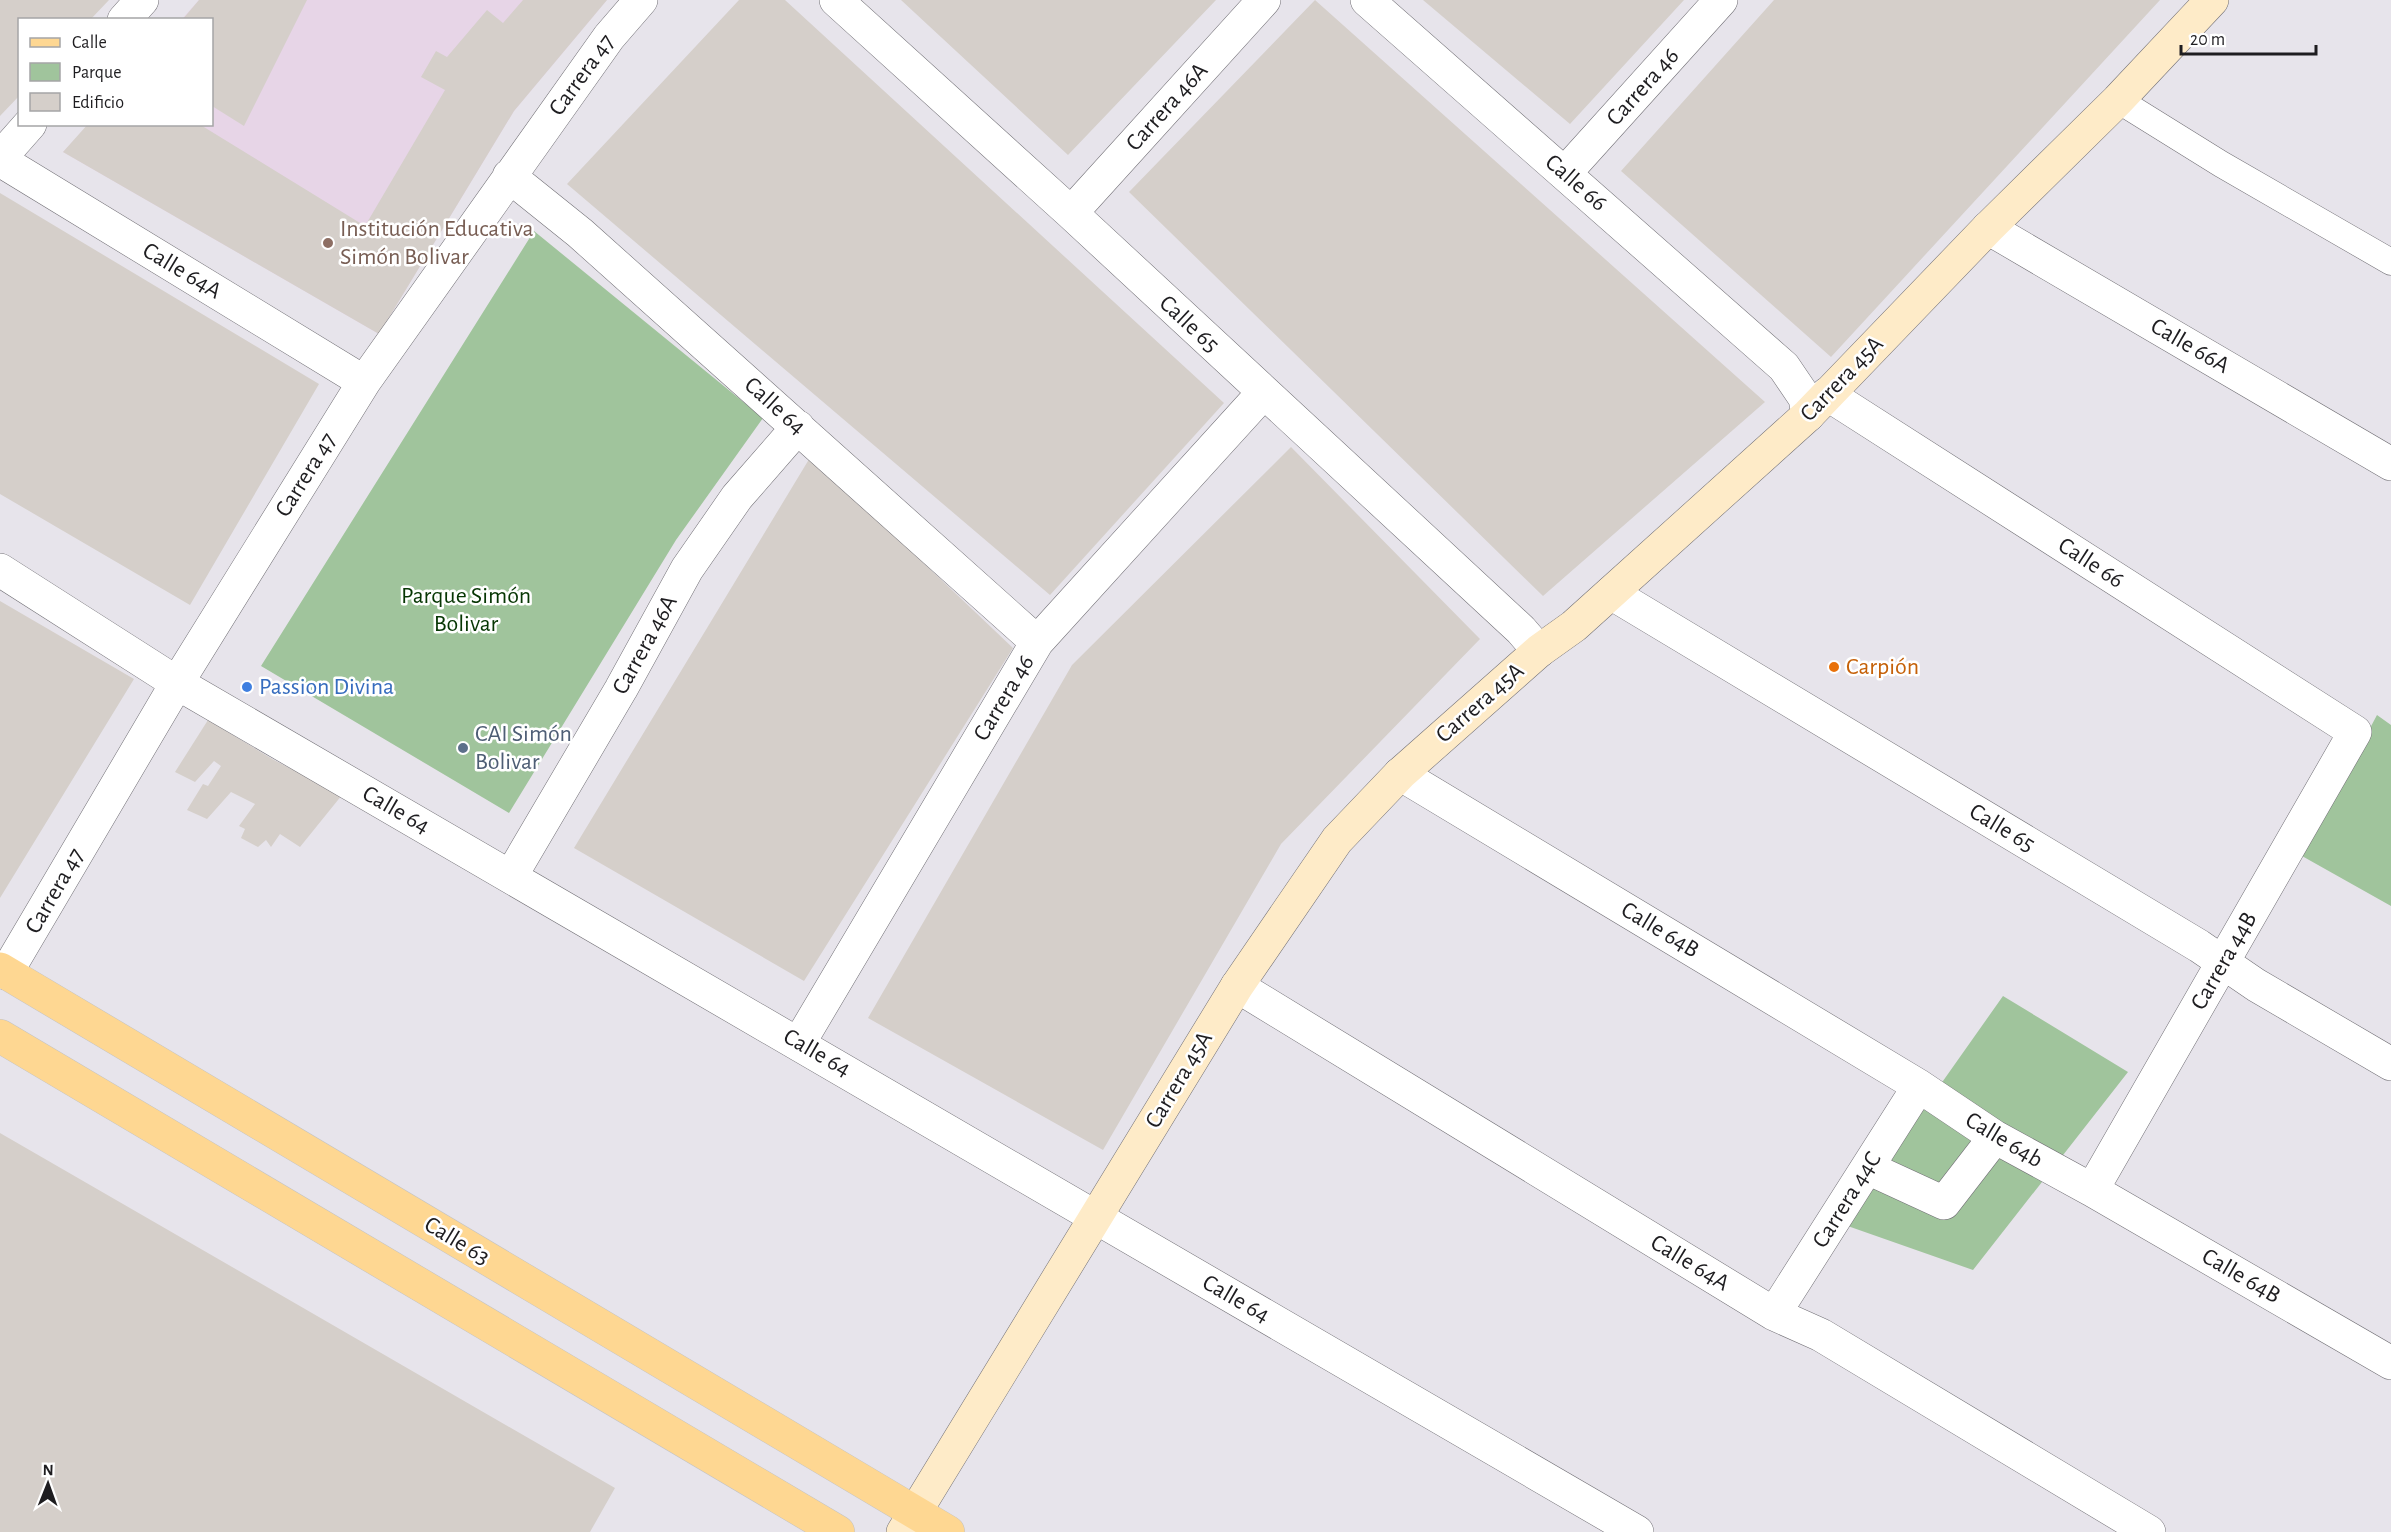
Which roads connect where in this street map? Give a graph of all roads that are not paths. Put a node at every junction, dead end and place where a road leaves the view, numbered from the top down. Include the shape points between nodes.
1 (142, 0) edge
2 (641, 0) edge
3 (836, 0) edge
4 (1264, 0) edge
5 (1367, 0) edge
6 (1721, 0) edge
7 (2212, 0) edge
8 (126, 18) edge
9 (2118, 100) junction
10 (28, 126) edge
11 (0, 159) edge
12 (1565, 173) junction
13 (509, 176) junction
14 (1071, 213) junction
15 (1988, 228) junction
16 (2387, 253) edge
17 (1784, 367) junction
18 (1852, 369) junction
19 (364, 382) junction
20 (1263, 393) junction
21 (1818, 405) junction
22 (798, 427) junction
23 (2391, 464) edge
24 (0, 570) edge
25 (1611, 593) junction
26 (1037, 642) junction
27 (1539, 651) junction
28 (177, 683) junction
29 (2355, 732) joint
30 (1400, 774) junction
31 (511, 876) junction
32 (2222, 964) junction
33 (3, 971) edge
34 (1237, 986) junction
35 (0, 1036) edge
36 (799, 1043) junction
37 (2391, 1064) edge
38 (1919, 1086) junction
39 (1995, 1137) junction
40 (1868, 1168) junction
41 (2092, 1190) junction
42 (1096, 1217) junction
43 (1774, 1314) junction
44 (2391, 1363) edge
45 (909, 1522) edge
46 (837, 1532) edge
47 (948, 1532) edge
48 (1637, 1532) edge
49 (2149, 1532) edge

1 - 8 street
2 - 13 street, Carrera 47 via 609,37
3 - 14 street, Calle 65
4 - 14 street, Carrera 46A
5 - 12 street, Calle 66
6 - 12 street, Carrera 46
7 - 9 street, Carrera 45A
9 - 15 street, Carrera 45A
9 - 16 lane via 2221,164
10 - 11 street
11 - 19 street, Calle 64A
12 - 17 street, Calle 66
13 - 19 street, Carrera 47
13 - 22 street, Calle 64 via 580,233
14 - 20 street, Calle 65
15 - 18 street, Carrera 45A
15 - 23 street, Calle 66A
17 - 18 street via 1826,374
17 - 21 street, Calle 66 via 1805,398
18 - 21 street, Carrera 45A
19 - 28 street, Carrera 47
20 - 26 street, Carrera 46
20 - 27 street, Calle 65 via 1521,630
21 - 25 street, Carrera 45A
21 - 29 street, Calle 66
22 - 26 street, Calle 64
22 - 31 street, Carrera 46A via 737,497 687,569
24 - 28 street, Calle 64
25 - 27 street, Carrera 45A
25 - 32 street, Calle 65 via 2199,946
26 - 36 street, Carrera 46
27 - 30 street, Carrera 45A
28 - 31 street, Calle 64
28 - 33 street, Carrera 47
29 - 32 street, Carrera 44B
30 - 34 street, Carrera 45A via 1337,840
30 - 38 street, Calle 64B
31 - 36 street, Calle 64
32 - 37 street, Calle 65
32 - 41 street, Carrera 44B
33 - 45 main road, Calle 63
34 - 42 street, Carrera 45A
34 - 43 street, Calle 64A
35 - 46 main road
36 - 42 street, Calle 64
38 - 39 street, Calle 64b
38 - 40 street, Carrera 44C
39 - 40 street via 1944,1203
39 - 41 street, Calle 64b
40 - 43 street, Carrera 44C
41 - 44 street, Calle 64B
42 - 45 street, Carrera 45A
42 - 48 street, Calle 64
43 - 49 street, Calle 64A via 1821,1335
45 - 47 main road, Calle 63

